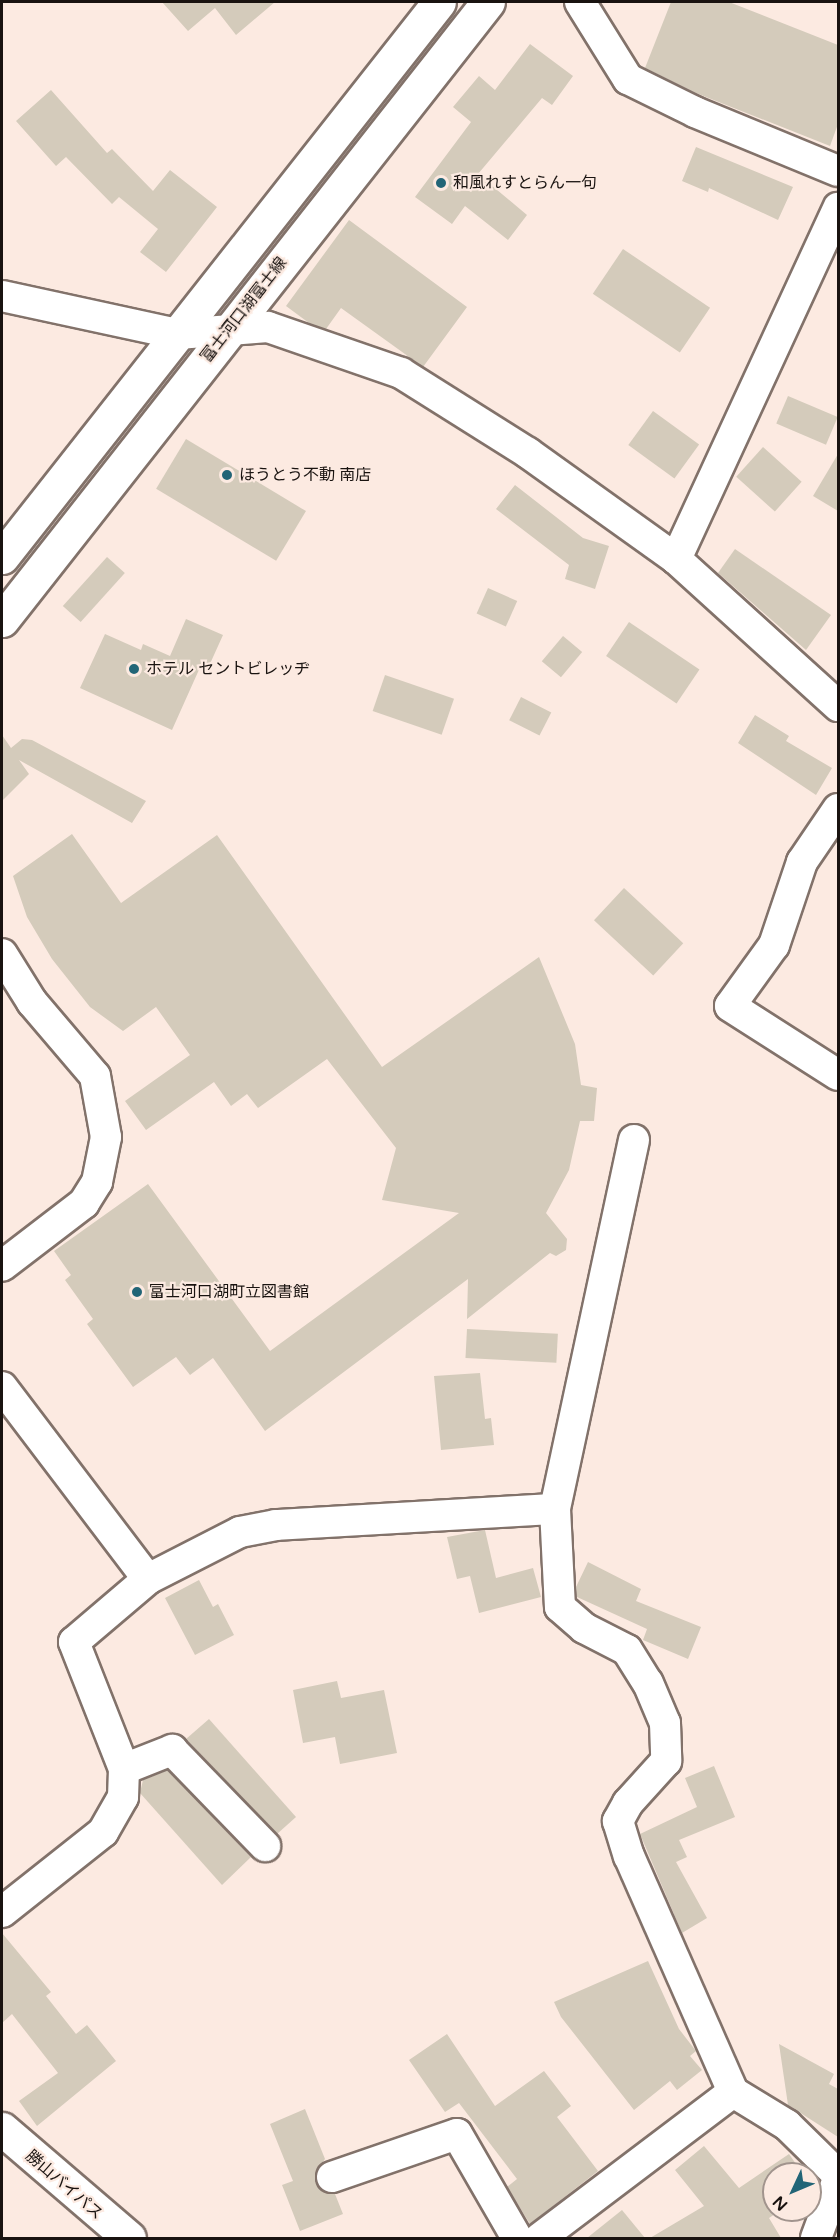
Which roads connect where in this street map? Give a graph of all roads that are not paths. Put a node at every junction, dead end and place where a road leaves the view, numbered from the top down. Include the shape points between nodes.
1 (439, 2) edge
2 (488, 2) edge
3 (580, 2) edge
4 (838, 171) edge
5 (838, 208) edge
6 (2, 296) edge
7 (227, 332) junction
8 (178, 334) junction
9 (2, 557) edge
10 (676, 560) junction
11 (2, 620) edge
12 (838, 706) edge
13 (838, 809) edge
14 (2, 954) edge
15 (838, 1075) edge
16 (634, 1140) dead end
17 (2, 1266) edge
18 (2, 1387) edge
19 (555, 1509) junction
20 (148, 1579) junction
21 (124, 1769) junction
22 (265, 1846) dead end
23 (2, 1912) edge
24 (734, 2092) junction
25 (2, 2129) edge
26 (332, 2177) dead end
27 (838, 2177) edge
28 (129, 2238) edge
29 (517, 2238) edge
30 (540, 2238) edge
31 (816, 2238) edge

1 - 8 main road
2 - 7 main road, 富士河口湖富士線
3 - 4 street via 628,79 695,112
5 - 10 street
6 - 8 street
7 - 8 street
7 - 10 street via 268,327 401,373 528,453
7 - 11 main road, 富士河口湖富士線
8 - 9 main road
10 - 12 street
13 - 15 street via 802,862 774,945 730,1006
14 - 17 street via 32,1002 95,1076 106,1137 97,1182 84,1203
16 - 19 street
18 - 20 street
19 - 20 street via 276,1526 240,1532
19 - 24 street via 560,1607 584,1628 627,1650 648,1683 665,1722 666,1761 628,1803 618,1821 629,1856
20 - 21 street via 74,1642
21 - 22 street via 172,1750
21 - 23 street via 123,1797 103,1832
24 - 27 street via 787,2125
24 - 30 street
25 - 28 main road, 勝山バイパス
26 - 29 street via 457,2134
27 - 31 street

